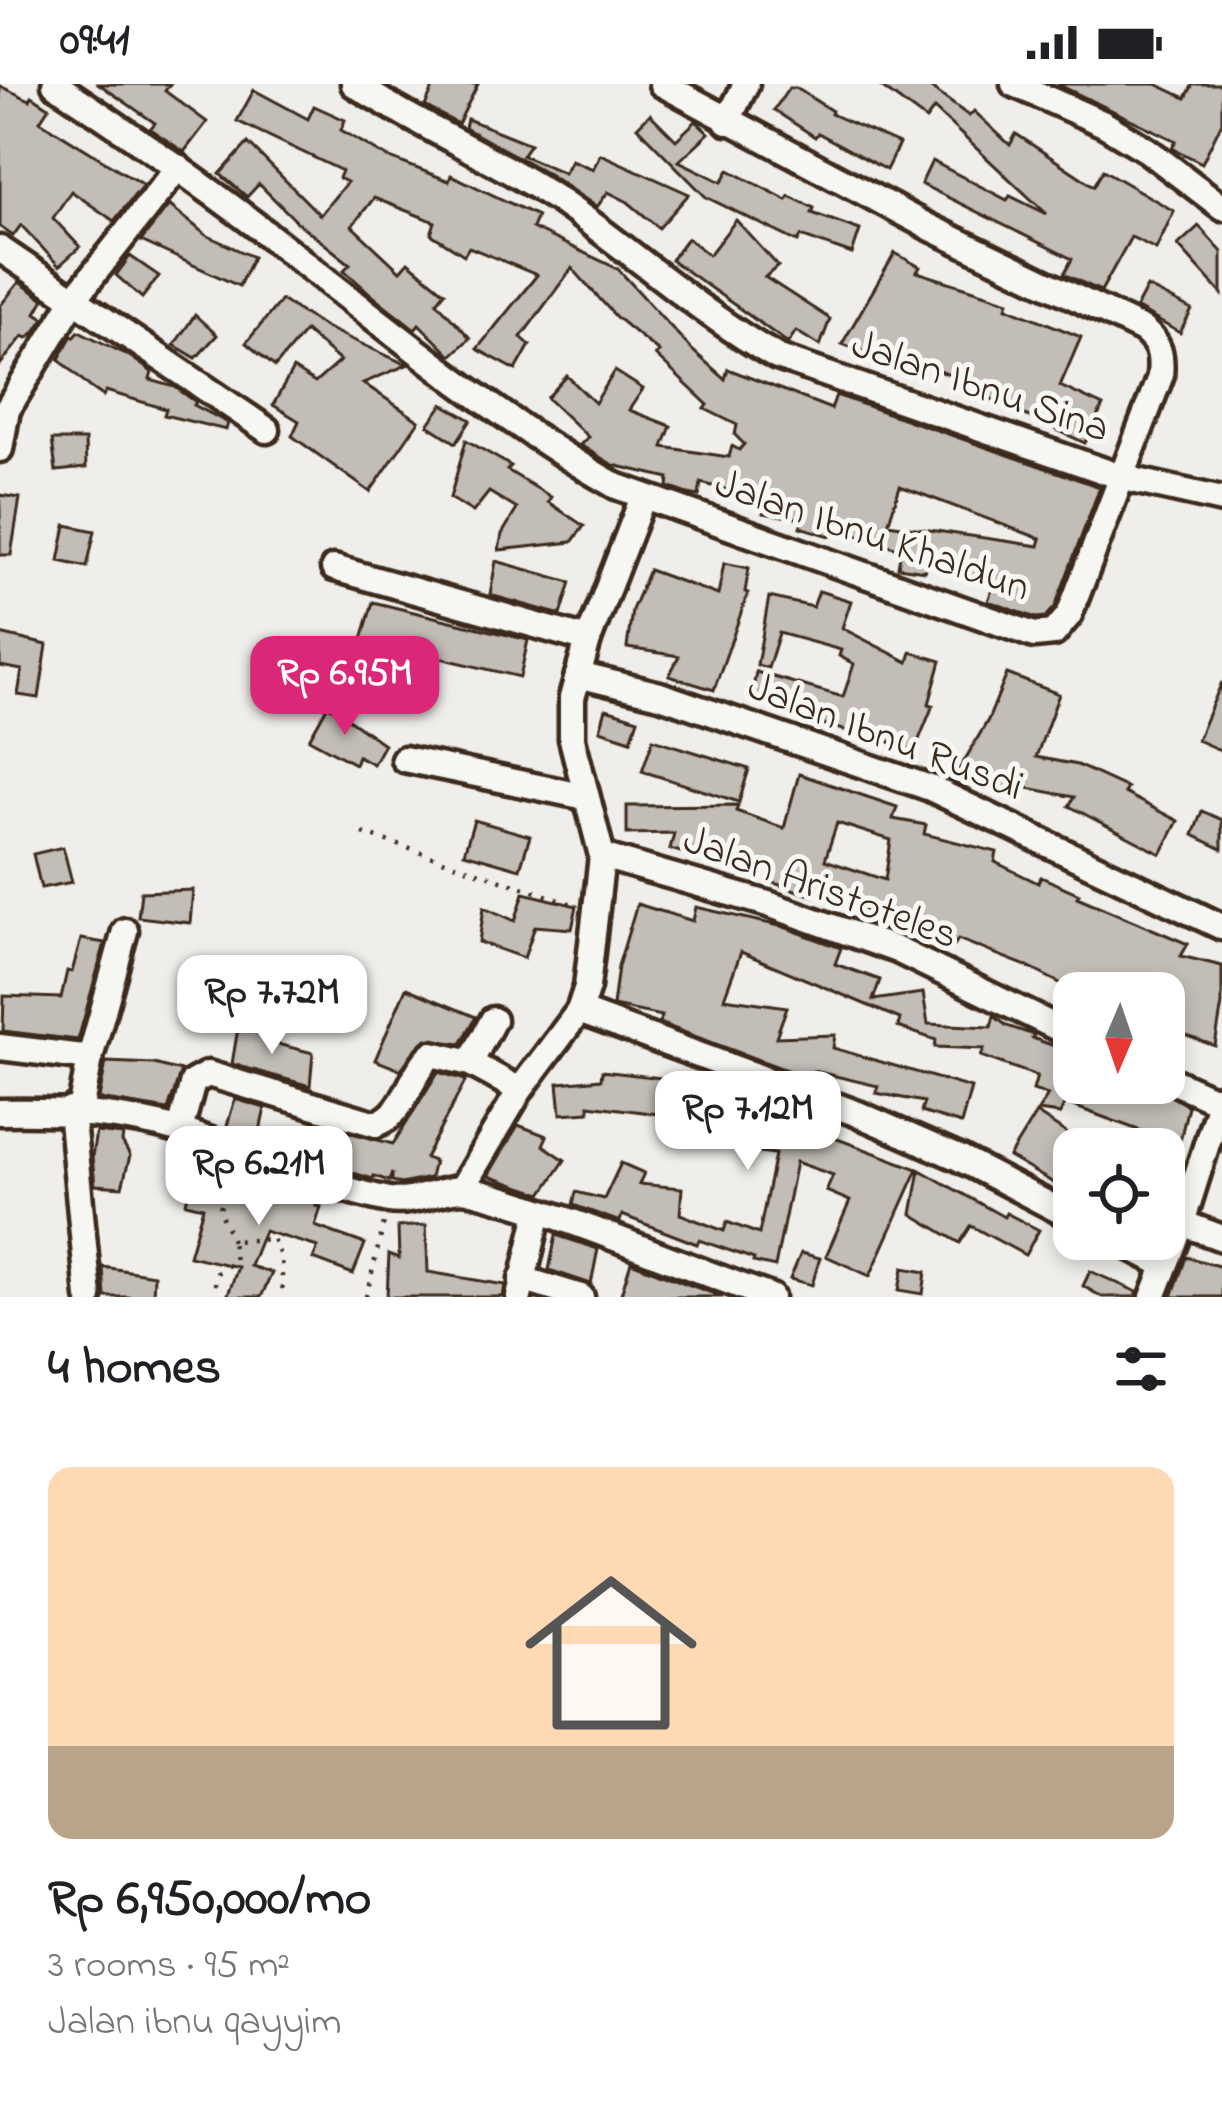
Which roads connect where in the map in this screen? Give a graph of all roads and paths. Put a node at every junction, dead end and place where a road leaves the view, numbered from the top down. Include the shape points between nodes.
1 (56, 84) edge
2 (354, 84) edge
3 (662, 84) edge
4 (746, 84) edge
5 (1014, 84) edge
6 (383, 93) edge
7 (727, 122) junction
8 (178, 167) junction
9 (1222, 207) edge
10 (0, 249) edge
11 (75, 298) junction
12 (267, 430) dead end
13 (0, 449) edge
14 (1124, 478) junction
15 (643, 497) junction
16 (1222, 500) edge
17 (334, 568) dead end
18 (588, 640) junction
19 (578, 675) junction
20 (404, 759) dead end
21 (586, 797) junction
22 (363, 833) dead end
23 (602, 856) junction
24 (595, 911) junction
25 (1222, 927) edge
26 (125, 931) dead end
27 (579, 1011) junction
28 (493, 1020) dead end
29 (1053, 1026) edge
30 (0, 1047) edge
31 (90, 1058) junction
32 (470, 1064) junction
33 (1185, 1085) edge
34 (520, 1090) junction
35 (1221, 1099) edge
36 (76, 1111) junction
37 (0, 1112) edge
38 (180, 1130) junction
39 (243, 1154) junction
40 (462, 1188) junction
41 (390, 1200) junction
42 (1053, 1207) edge
43 (539, 1212) junction
44 (1185, 1213) edge
45 (1185, 1224) edge
46 (1222, 1238) edge
47 (232, 1240) junction
48 (1155, 1260) edge
49 (1166, 1260) edge
50 (1164, 1265) junction
51 (520, 1288) edge
52 (742, 1292) edge
53 (89, 1297) edge
54 (213, 1297) edge
55 (284, 1297) edge
56 (366, 1297) edge
57 (581, 1297) edge
58 (771, 1297) edge
59 (1153, 1297) edge

1 - 8 street, Jalan Ibnu Khaldun
2 - 6 street
3 - 7 street
4 - 7 street
5 - 9 street via 1133,141
6 - 14 street, Jalan Ibnu Sina via 548,193 755,346
7 - 14 street via 1156,341 1160,376
8 - 11 street
8 - 15 street, Jalan Ibnu Khaldun via 555,452
10 - 11 street
11 - 12 street
11 - 13 street via 7,410
14 - 15 street, Jalan Ibnu Khaldun via 1069,615 1054,633 1034,635
14 - 16 street, Jalan Ibnu Sina
15 - 18 street
17 - 18 street
18 - 19 street
19 - 21 street via 570,718
19 - 25 street, Jalan Ibnu Rusdi via 660,695 930,788
20 - 21 street
21 - 23 street
22 - 24 path
23 - 24 street
23 - 29 street, Jalan Aristoteles via 898,950
24 - 27 street
26 - 31 street
27 - 34 street
27 - 42 street via 859,1114
28 - 32 street
30 - 31 street
31 - 36 street
32 - 34 street
32 - 38 street via 432,1054 394,1114 376,1124 200,1075
33 - 35 street
34 - 40 street
35 - 44 street
36 - 37 street
36 - 38 street
36 - 53 street
38 - 39 street
39 - 41 street
39 - 47 path via 219,1210
40 - 41 street
40 - 43 street
41 - 56 path
43 - 51 street
43 - 52 street
45 - 46 street
47 - 54 path via 235,1261 217,1273
47 - 55 path via 273,1239
48 - 50 street
49 - 50 street
50 - 59 street
51 - 57 street
52 - 58 street

